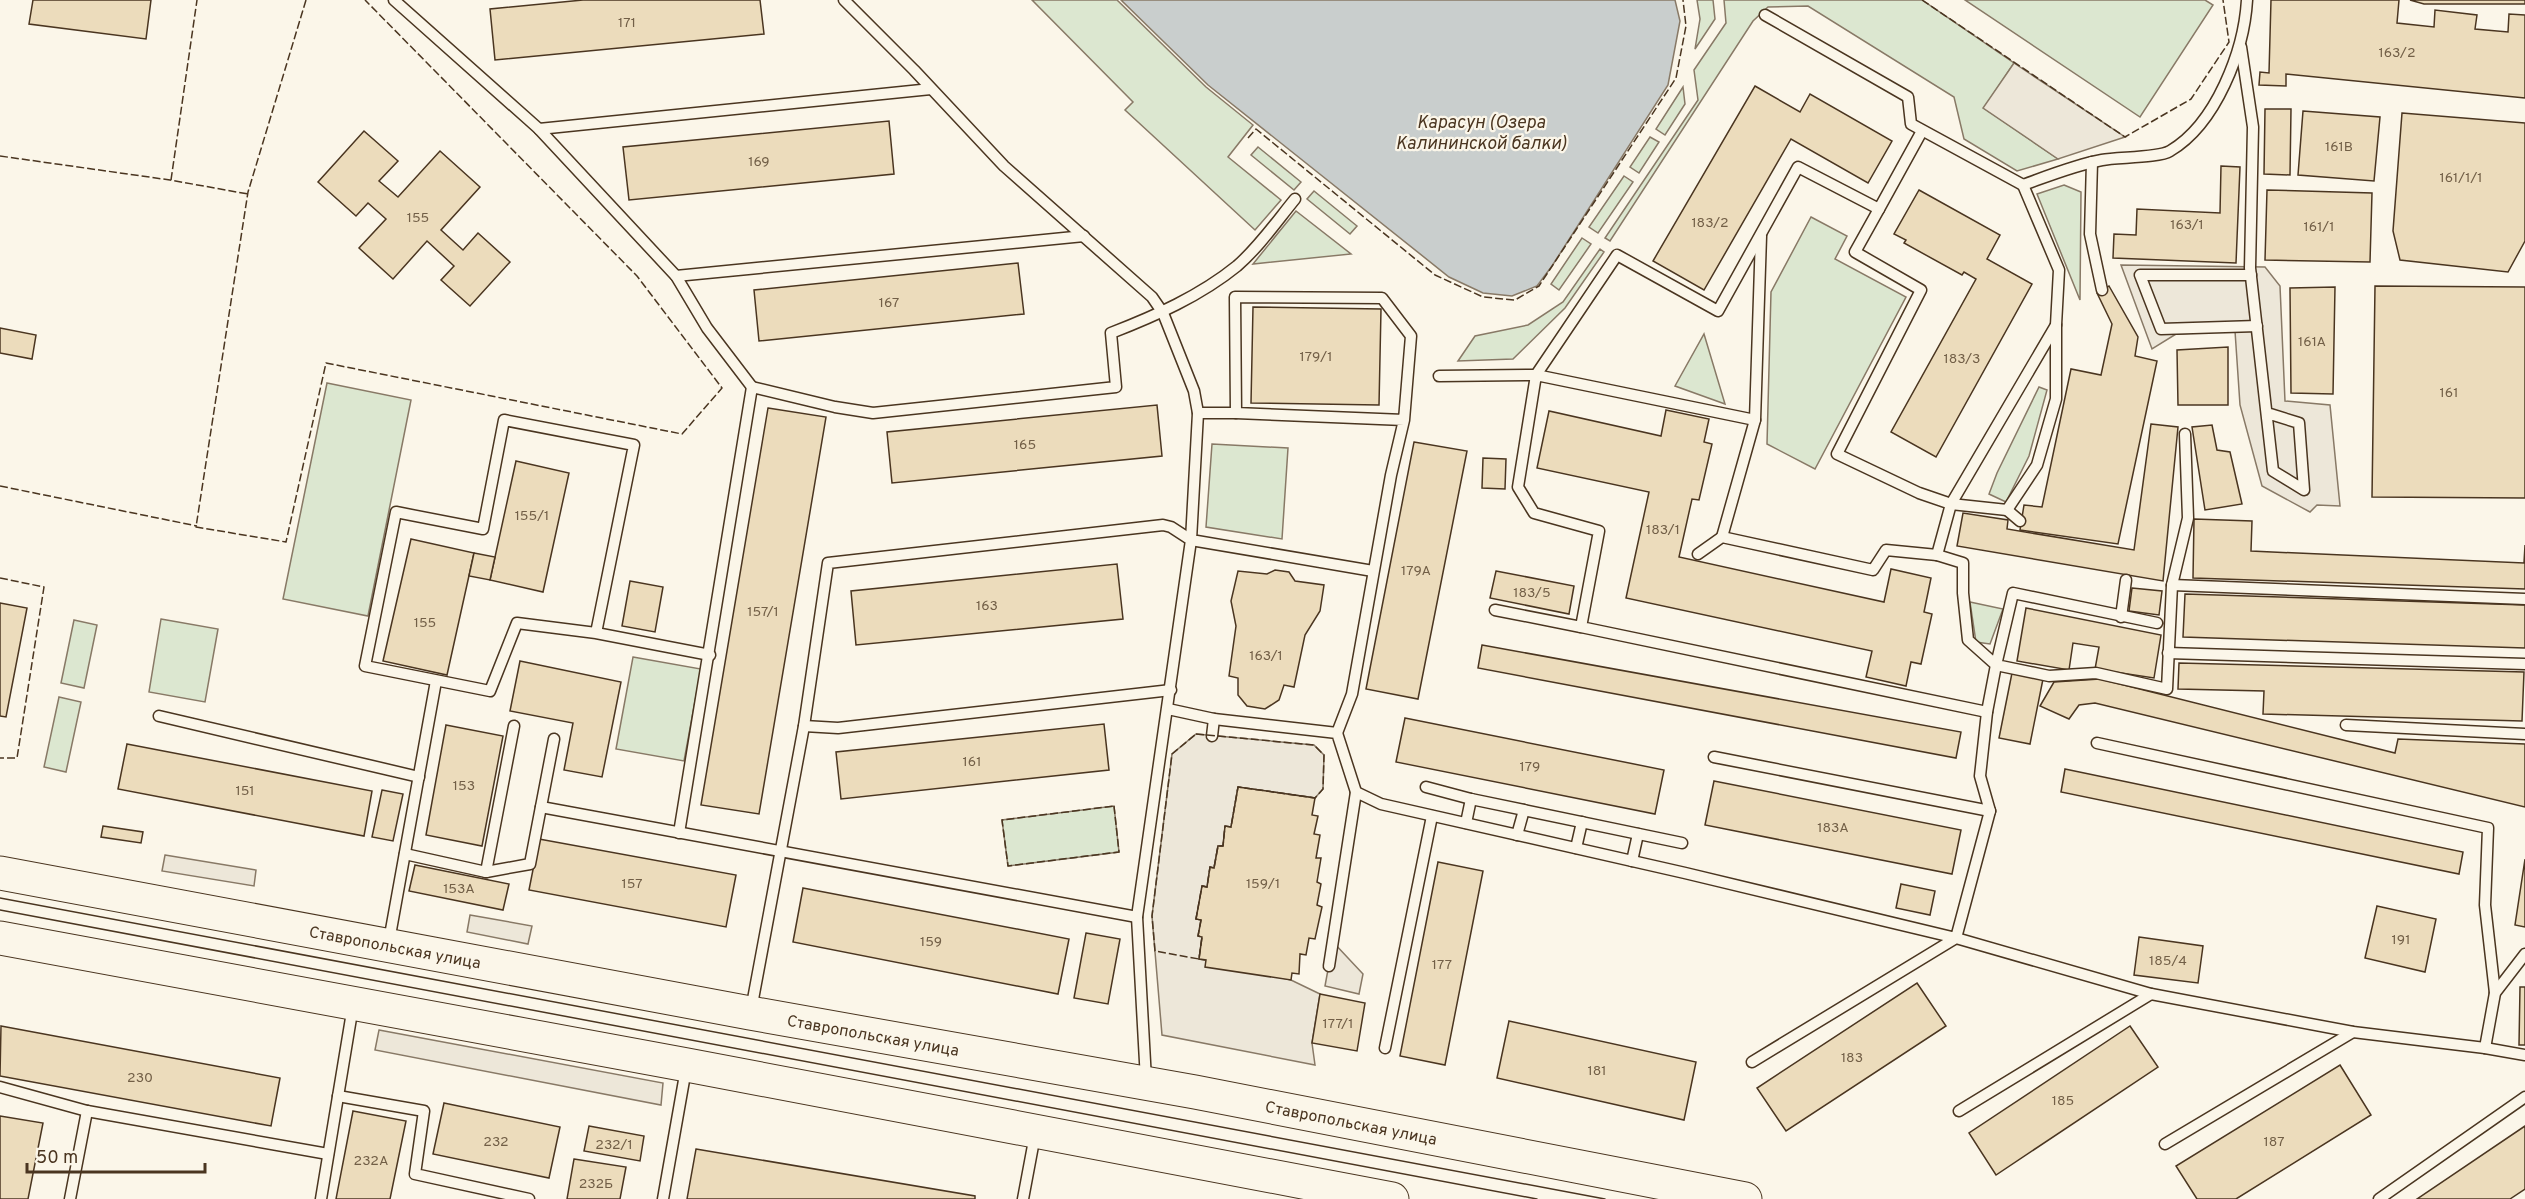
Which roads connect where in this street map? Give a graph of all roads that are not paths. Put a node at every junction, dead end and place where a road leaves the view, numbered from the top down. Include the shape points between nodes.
1 (394, 0) edge
2 (843, 0) edge
3 (2247, 0) edge
4 (1765, 15) dead end
5 (2240, 44) junction
6 (932, 89) junction
7 (539, 129) junction
8 (1922, 131) junction
9 (2092, 162) junction
10 (2022, 185) junction
11 (1296, 200) dead end
12 (1879, 209) junction
13 (1761, 233) junction
14 (1084, 237) junction
15 (2251, 275) junction
16 (676, 276) junction
17 (2102, 290) dead end
18 (1163, 313) junction
19 (2056, 325) junction
20 (2257, 326) junction
21 (1536, 375) junction
22 (1439, 376) dead end
23 (752, 387) junction
24 (1198, 413) junction
25 (1236, 413) junction
26 (2267, 413) junction
27 (1404, 420) junction
28 (1755, 420) junction
29 (2185, 434) dead end
30 (1951, 504) junction
31 (2007, 510) junction
32 (2020, 521) dead end
33 (1722, 537) junction
34 (1191, 540) junction
35 (1698, 554) dead end
36 (1937, 555) junction
37 (1373, 571) junction
38 (2126, 580) dead end
39 (2172, 585) junction
40 (2525, 599) edge
41 (1496, 610) dead end
42 (2121, 617) junction
43 (2157, 623) dead end
44 (1581, 627) junction
45 (596, 633) junction
46 (2168, 653) junction
47 (710, 656) junction
48 (2525, 664) edge
49 (1996, 666) junction
50 (436, 681) junction
51 (1171, 690) junction
52 (1168, 709) junction
53 (1987, 712) junction
54 (159, 716) dead end
55 (1214, 719) junction
56 (2346, 725) dead end
57 (514, 726) dead end
58 (804, 726) junction
59 (1337, 733) junction
60 (2525, 734) edge
61 (1212, 735) dead end
62 (554, 739) dead end
63 (2097, 743) dead end
64 (1714, 757) dead end
65 (419, 777) junction
66 (1426, 787) dead end
67 (1356, 792) junction
68 (1471, 799) junction
69 (541, 807) junction
70 (1524, 810) junction
71 (1990, 811) junction
72 (1432, 816) junction
73 (1582, 822) junction
74 (1466, 823) junction
75 (679, 833) junction
76 (1638, 834) junction
77 (1517, 835) junction
78 (1682, 843) dead end
79 (1576, 848) junction
80 (782, 851) junction
81 (405, 854) junction
82 (1632, 861) junction
83 (486, 872) junction
84 (0, 873) edge
85 (1137, 917) junction
86 (0, 938) edge
87 (1956, 938) junction
88 (388, 946) junction
89 (2525, 954) edge
90 (1329, 966) dead end
91 (2495, 993) junction
92 (2151, 994) junction
93 (353, 1003) junction
94 (750, 1013) junction
95 (2353, 1032) junction
96 (1385, 1048) dead end
97 (2485, 1048) junction
98 (2525, 1055) edge
99 (1752, 1062) dead end
100 (687, 1065) junction
101 (1146, 1083) junction
102 (0, 1087) edge
103 (338, 1096) junction
104 (2525, 1097) edge
105 (87, 1111) junction
106 (1959, 1111) dead end
107 (1035, 1132) junction
108 (2165, 1144) dead end
109 (328, 1154) junction
110 (70, 1199) edge
111 (321, 1199) edge
112 (529, 1199) edge
113 (663, 1199) edge
114 (1023, 1199) edge
115 (1392, 1199) edge
116 (1745, 1199) edge
117 (2379, 1199) edge

1 - 7 lane
2 - 6 lane
3 - 5 lane
4 - 8 lane via 1908,97 1911,124
5 - 9 lane via 2226,82 2205,120 2169,152
5 - 15 lane via 2253,127
6 - 7 lane
6 - 14 lane via 1004,166
7 - 16 lane
8 - 10 lane
8 - 12 lane
9 - 10 lane
9 - 17 lane via 2090,234
10 - 19 lane via 2059,270
11 - 18 lane via 1239,264
12 - 13 lane via 1798,167
12 - 30 lane via 1855,252 1922,290 1838,454
13 - 21 lane via 1718,311 1617,255
13 - 28 lane
14 - 16 lane
14 - 18 lane via 1152,297
15 - 20 lane
15 - 20 lane via 2140,276 2161,329
16 - 23 lane via 707,328
18 - 23 lane via 1111,333 1116,387 873,413
18 - 24 lane via 1194,391
19 - 30 lane
19 - 31 lane via 2056,399 2037,465
20 - 26 lane
21 - 22 lane
21 - 28 lane
21 - 44 lane via 1518,487 1534,513 1599,531
23 - 47 lane
24 - 25 lane
24 - 34 lane
25 - 27 lane
25 - 27 lane via 1235,297 1382,298 1411,336
26 - 26 lane via 2273,471 2304,490 2300,423
27 - 37 lane
28 - 33 lane
29 - 39 lane via 2188,518
30 - 31 lane
30 - 36 lane
31 - 32 lane
33 - 35 lane
33 - 36 lane via 1874,570 1886,550
34 - 37 lane
34 - 51 lane
34 - 58 lane via 1171,527 1148,525 828,564
36 - 49 lane via 1963,563 1968,640
37 - 59 lane via 1352,694
38 - 42 lane
39 - 40 lane
39 - 46 lane
41 - 44 lane
42 - 43 lane
42 - 49 lane via 2013,592
44 - 53 lane
45 - 47 lane
45 - 50 lane via 517,623 490,691
45 - 50 lane via 634,446 504,420 483,529 396,512 365,666
46 - 48 lane
46 - 49 lane via 2167,689 2096,673 2049,675
47 - 75 lane
49 - 53 lane
50 - 65 lane
51 - 52 lane
51 - 58 lane via 838,728
52 - 55 lane
52 - 85 lane
53 - 71 lane via 1980,776
54 - 65 lane
55 - 59 lane
55 - 61 lane
56 - 60 lane
57 - 83 lane
58 - 80 lane
59 - 67 lane
62 - 69 lane
63 - 91 lane via 2488,828 2485,904
64 - 71 lane
65 - 81 lane
66 - 68 lane
67 - 72 lane via 1381,804
67 - 90 lane
68 - 70 lane
68 - 74 lane
69 - 75 lane
69 - 83 lane via 530,864
70 - 73 lane
70 - 77 lane
71 - 87 lane
72 - 74 lane
72 - 96 lane
73 - 76 lane
73 - 79 lane
74 - 77 lane
75 - 80 lane
76 - 78 lane
76 - 82 lane
77 - 79 lane
79 - 82 lane
80 - 85 lane
80 - 94 lane
81 - 83 lane
81 - 88 lane
82 - 87 lane
84 - 88 main road, Ставропольская улица
85 - 101 lane
86 - 93 main road
87 - 92 lane
87 - 99 lane
88 - 94 main road, Ставропольская улица
89 - 91 lane
91 - 97 lane
92 - 95 lane
92 - 106 lane
93 - 100 main road
93 - 103 lane
94 - 101 main road, Ставропольская улица
95 - 97 lane
95 - 108 lane
97 - 98 lane
100 - 107 main road
100 - 113 lane
101 - 116 main road, Ставропольская улица
102 - 105 lane
103 - 109 lane
103 - 112 lane via 424,1111 416,1174
104 - 117 lane
105 - 109 lane
105 - 110 lane
107 - 114 lane
107 - 115 main road
109 - 111 lane

